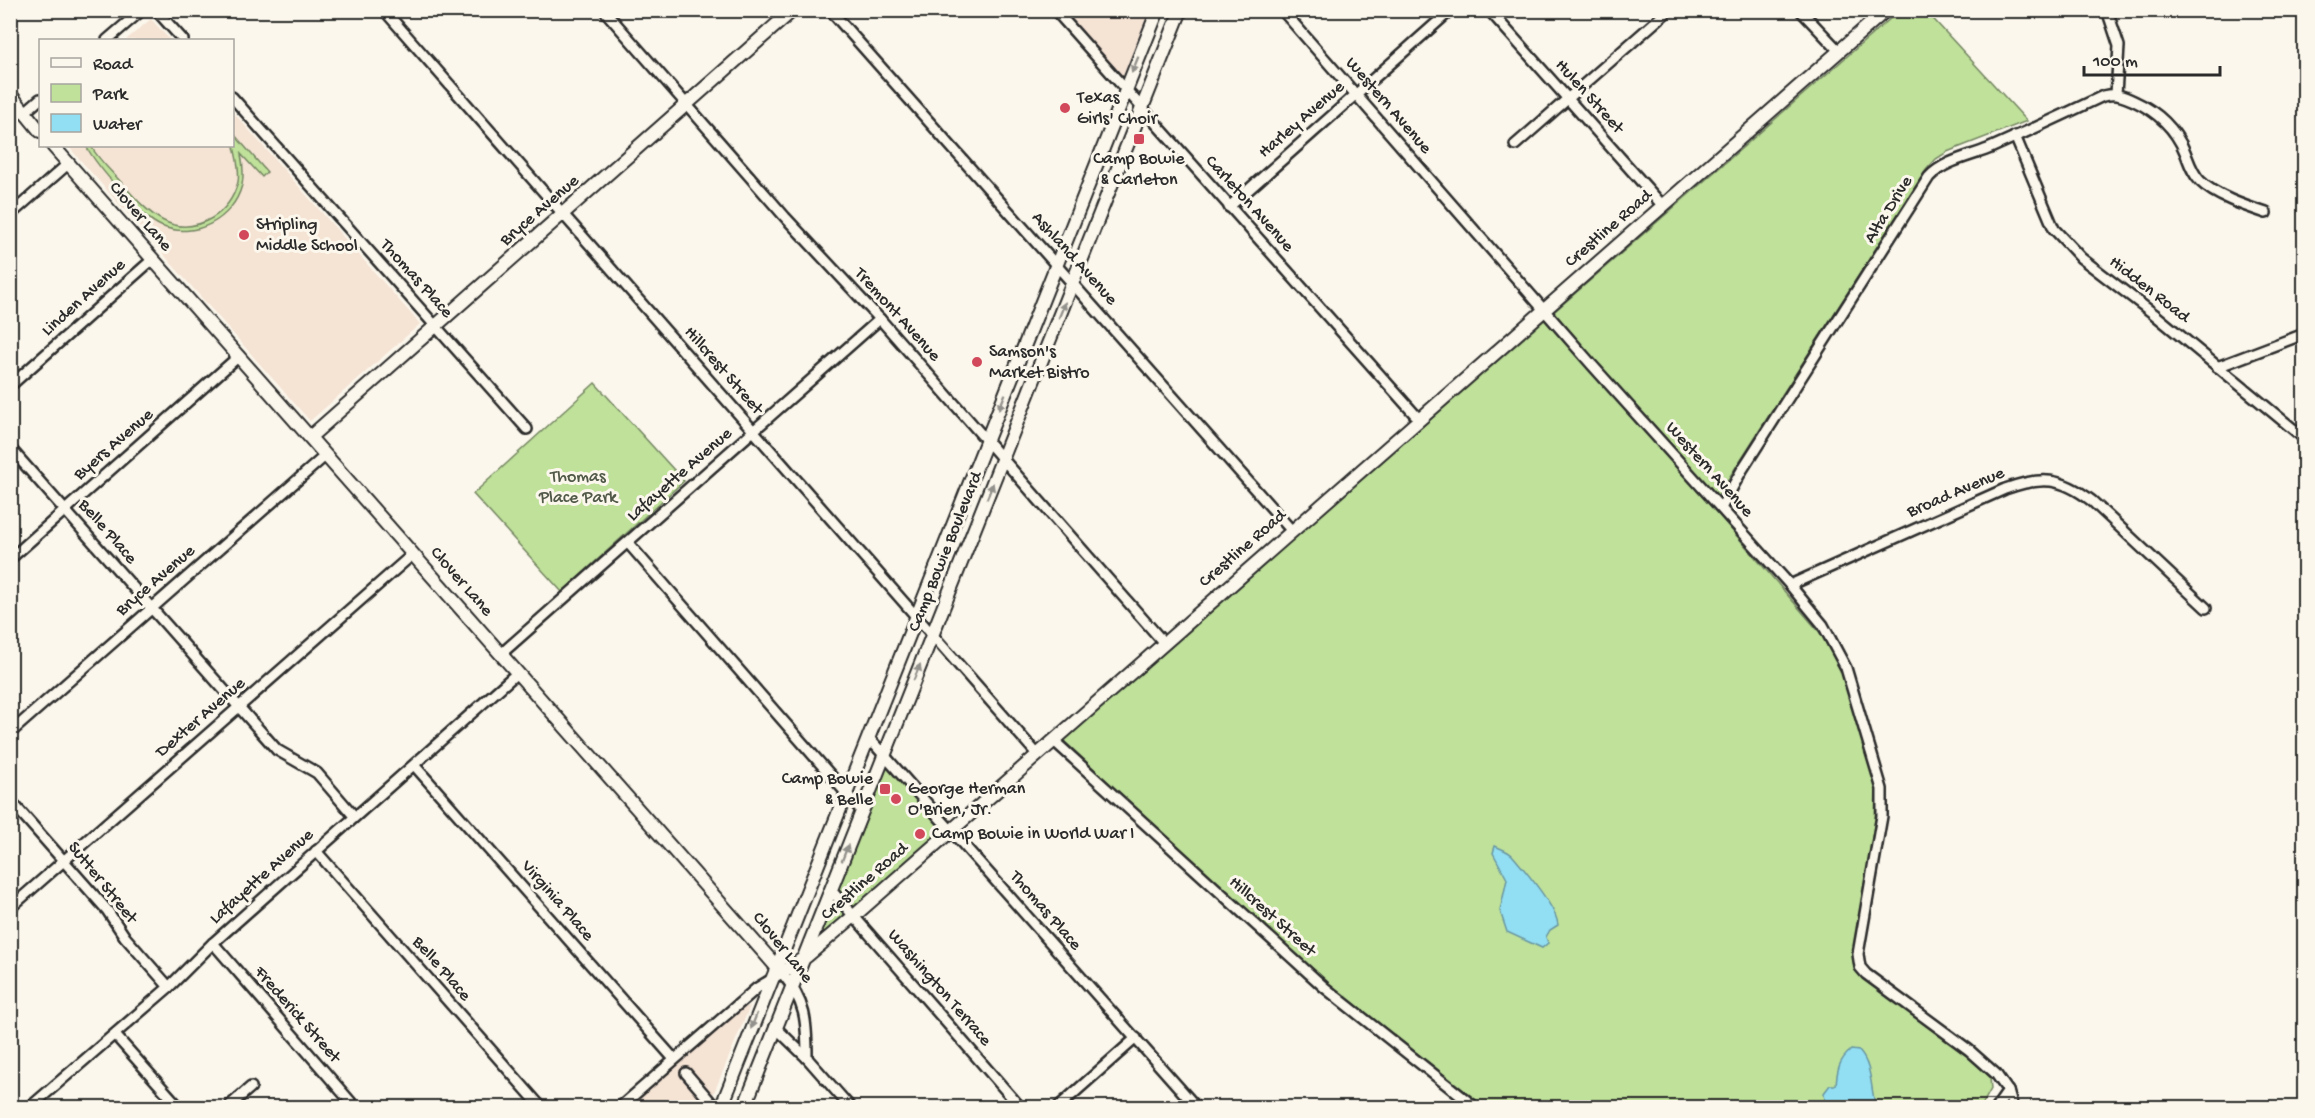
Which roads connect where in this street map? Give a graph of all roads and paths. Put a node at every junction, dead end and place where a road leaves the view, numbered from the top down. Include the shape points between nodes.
1 (142, 10) edge
2 (156, 10) edge
3 (384, 10) edge
4 (604, 10) edge
5 (793, 10) edge
6 (830, 10) edge
7 (1055, 10) edge
8 (1181, 10) edge
9 (1282, 10) edge
10 (1451, 10) edge
11 (1489, 10) edge
12 (1669, 10) edge
13 (1800, 10) edge
14 (1886, 10) edge
15 (2106, 10) edge
16 (1156, 13) edge
17 (1176, 23) junction
18 (108, 39) edge
19 (182, 39) edge
20 (1839, 51) junction
21 (1125, 90) junction
22 (10, 94) edge
23 (1356, 94) junction
24 (2116, 94) junction
25 (234, 99) edge
26 (1568, 99) junction
27 (39, 100) edge
28 (687, 105) junction
29 (1142, 108) junction
30 (24, 113) junction
31 (39, 130) edge
32 (2015, 136) junction
33 (1515, 145) dead end
34 (54, 147) edge
35 (69, 164) junction
36 (1663, 206) junction
37 (1229, 207) junction
38 (2266, 213) dead end
39 (563, 214) junction
40 (10, 215) edge
41 (153, 259) junction
42 (1056, 265) junction
43 (1073, 283) junction
44 (1545, 308) junction
45 (880, 319) junction
46 (436, 326) junction
47 (2304, 334) edge
48 (239, 357) junction
49 (2217, 367) junction
50 (10, 386) edge
51 (1419, 419) junction
52 (527, 429) dead end
53 (754, 432) junction
54 (310, 437) junction
55 (2304, 438) edge
56 (987, 441) junction
57 (10, 448) edge
58 (326, 455) junction
59 (1002, 460) junction
60 (1721, 508) junction
61 (65, 510) junction
62 (1292, 531) junction
63 (628, 543) junction
64 (413, 555) junction
65 (10, 559) edge
66 (1790, 585) junction
67 (152, 608) junction
68 (2206, 608) dead end
69 (916, 616) junction
70 (932, 635) junction
71 (1164, 643) junction
72 (501, 654) junction
73 (518, 673) junction
74 (239, 707) junction
75 (10, 733) edge
76 (868, 736) junction
77 (1053, 740) junction
78 (884, 754) junction
79 (1037, 754) junction
80 (414, 765) junction
81 (846, 792) junction
82 (10, 800) edge
83 (861, 810) junction
84 (354, 816) junction
85 (952, 830) junction
86 (316, 851) junction
87 (64, 861) junction
88 (831, 890) junction
89 (10, 908) edge
90 (854, 916) junction
91 (213, 943) junction
92 (802, 960) junction
93 (776, 973) junction
94 (792, 985) junction
95 (169, 987) junction
96 (775, 1027) junction
97 (115, 1035) junction
98 (1136, 1038) junction
99 (807, 1058) junction
100 (674, 1059) junction
101 (686, 1073) dead end
102 (251, 1087) dead end
103 (2008, 1091) junction
104 (29, 1107) edge
105 (180, 1107) edge
106 (227, 1107) edge
107 (356, 1107) edge
108 (542, 1107) edge
109 (619, 1107) edge
110 (716, 1107) edge
111 (721, 1107) edge
112 (744, 1107) edge
113 (851, 1107) edge
114 (1021, 1107) edge
115 (1058, 1107) edge
116 (1197, 1107) edge
117 (1475, 1107) edge
118 (1996, 1107) edge
119 (2013, 1107) edge

1 - 18 street
2 - 19 street
3 - 39 street, Hillcrest Street
4 - 28 street, Tremont Avenue
5 - 28 street, Bryce Avenue
6 - 42 street, Ashland Avenue
7 - 21 street, Carleton Avenue
8 - 17 street, Camp Bowie Boulevard
9 - 23 street, Western Avenue
10 - 23 street, Harley Avenue
11 - 26 street, Hulen Street
12 - 26 street
13 - 20 street
14 - 20 street, Crestline Road
15 - 24 street via 2119,46
16 - 17 street
16 -> 21 street, Camp Bowie Boulevard
17 - 29 street, Camp Bowie Boulevard
20 - 36 street, Crestline Road
21 - 29 street, Carleton Avenue
21 - 42 street, Camp Bowie Boulevard
22 - 30 street
23 - 37 street, Harley Avenue
23 - 44 street, Western Avenue
24 - 32 street, Alta Drive via 2103,96
24 - 38 street via 2148,107 2168,123 2203,184
25 - 46 street, Thomas Place
26 - 33 street
26 - 36 street, Hulen Street
27 - 30 street
28 - 39 street, Bryce Avenue
28 - 45 street, Tremont Avenue
29 - 37 street, Carleton Avenue
29 - 43 street, Camp Bowie Boulevard
30 - 31 street
32 - 49 street, Hidden Road via 2054,229 2081,258
32 - 60 street, Alta Drive via 1946,165 1929,177
34 - 35 street, Clover Lane
35 - 40 street
35 - 41 street, Clover Lane
36 - 44 street, Crestline Road
37 - 51 street, Carleton Avenue
39 - 46 street, Bryce Avenue
39 - 53 street, Hillcrest Street
41 - 48 street, Clover Lane
41 - 50 street, Linden Avenue
42 - 43 street, Ashland Avenue
42 -> 56 street, Camp Bowie Boulevard
59 -> 43 street, Camp Bowie Boulevard
43 - 62 street, Ashland Avenue
44 - 51 street, Crestline Road
44 - 60 street, Western Avenue
45 - 53 street, Lafayette Avenue
45 - 56 street, Tremont Avenue
46 - 52 street, Thomas Place
46 - 54 street, Bryce Avenue
47 - 49 street
48 - 54 street, Clover Lane
48 - 61 street, Byers Avenue
49 - 55 street, Hidden Road
51 - 62 street, Crestline Road
53 - 63 street, Lafayette Avenue
53 - 69 street, Hillcrest Street
54 - 58 street, Clover Lane
56 - 59 street, Tremont Avenue
56 - 69 street, Camp Bowie Boulevard
57 - 61 street, Belle Place
58 - 64 street, Clover Lane
58 - 67 street, Bryce Avenue
70 -> 59 street, Camp Bowie Boulevard
59 - 71 street, Tremont Avenue
60 - 66 street, Western Avenue
61 - 65 street, Byers Avenue
61 - 67 street, Belle Place
62 - 71 street, Crestline Road
63 - 72 street, Lafayette Avenue
63 - 81 street
64 - 72 street, Clover Lane
64 - 74 street, Dexter Avenue
66 - 68 street, Broad Avenue via 2005,489 2053,480 2074,486 2092,501
66 - 103 street, Western Avenue via 1823,625 1846,668 1882,789 1882,816 1859,962 1866,974 1969,1050 1996,1074
67 - 74 street, Belle Place
67 - 75 street, Bryce Avenue
69 - 70 street, Hillcrest Street
69 - 76 street, Camp Bowie Boulevard
78 -> 70 street, Camp Bowie Boulevard
70 - 79 street, Hillcrest Street
71 - 77 street, Crestline Road
72 - 73 street, Clover Lane
73 - 80 street, Lafayette Avenue
73 - 93 street, Clover Lane
74 - 84 street, Belle Place via 277,750 317,773
74 - 87 street, Dexter Avenue
76 - 78 street, Thomas Place
76 - 81 street, Camp Bowie Boulevard
77 - 79 street, Crestline Road
77 - 117 street, Hillcrest Street via 1324,987
78 - 83 street, Camp Bowie Boulevard
78 - 85 street, Thomas Place
79 - 85 street, Crestline Road
80 - 84 street, Lafayette Avenue
80 - 100 street, Virginia Place
81 - 83 street
81 - 93 street, Camp Bowie Boulevard
82 - 87 street, Sutter Street
88 -> 83 street, Camp Bowie Boulevard
84 - 86 street, Lafayette Avenue
85 - 90 street, Crestline Road
85 - 98 street, Thomas Place
86 - 91 street, Lafayette Avenue
86 - 108 street, Belle Place
87 - 89 street, Dexter Avenue
87 - 95 street, Sutter Street
88 - 90 street, Washington Terrace
88 - 92 street, Camp Bowie Boulevard
90 - 92 street, Crestline Road
90 - 114 street, Washington Terrace
91 - 95 street, Lafayette Avenue
91 - 107 street, Frederick Street
92 - 93 street, Crestline Road
92 - 94 street, Camp Bowie Boulevard
93 - 94 street, Clover Lane
93 - 100 street, Crestline Road
93 -> 111 street, Camp Bowie Boulevard
94 - 96 street, Camp Bowie Boulevard
94 - 99 street, Clover Lane via 805,1014
95 - 97 street, Lafayette Avenue
96 - 99 street
96 - 112 street, Camp Bowie Boulevard
97 - 104 street, Lafayette Avenue
97 - 105 street
98 - 115 street
98 - 116 street, Thomas Place
99 - 113 street
100 - 109 street, Crestline Road
101 - 110 street
102 - 106 street
103 - 118 street
103 - 119 street

